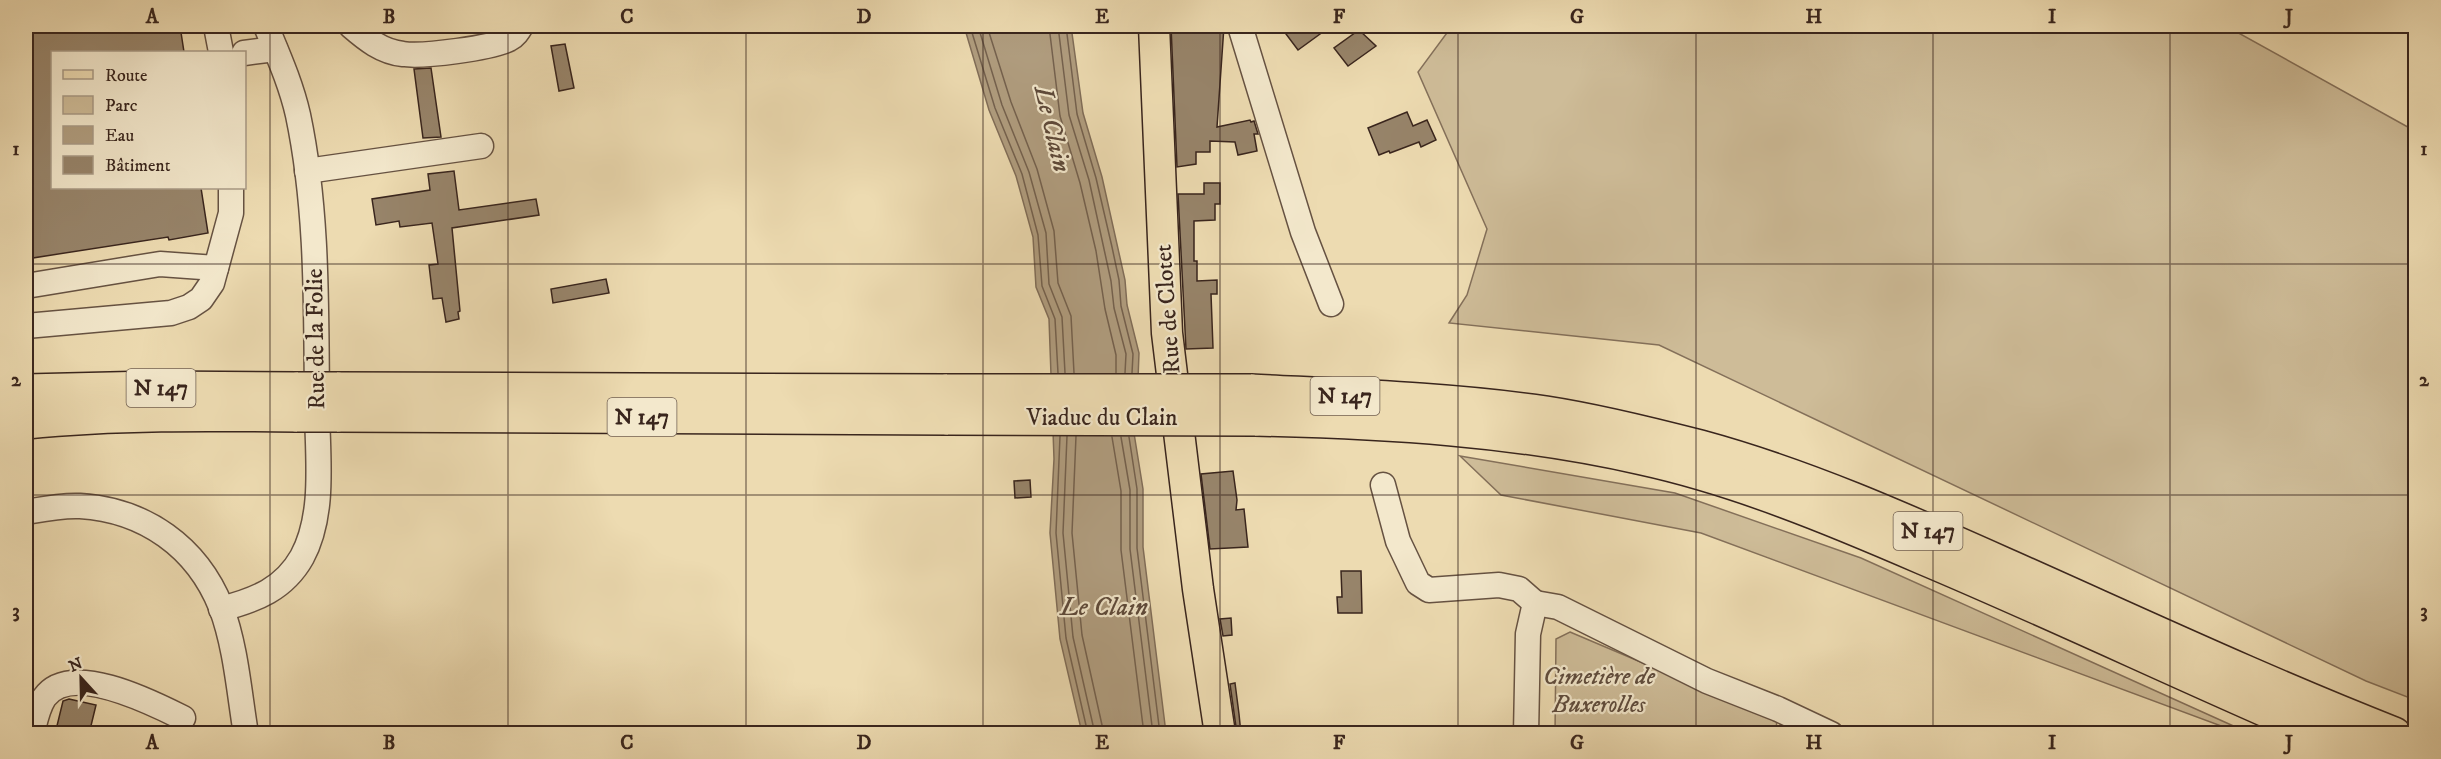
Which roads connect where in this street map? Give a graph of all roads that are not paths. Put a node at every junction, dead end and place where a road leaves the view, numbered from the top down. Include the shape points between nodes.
1 (216, 26) edge
2 (266, 26) edge
3 (351, 26) edge
4 (521, 26) edge
5 (1154, 26) edge
6 (1240, 26) edge
7 (275, 49) junction
8 (221, 51) edge
9 (246, 53) edge
10 (481, 146) dead end
11 (307, 171) junction
12 (231, 189) edge
13 (216, 268) junction
14 (26, 286) edge
15 (1331, 304) dead end
16 (26, 326) edge
17 (26, 391) edge
18 (297, 402) junction
19 (1253, 405) junction
20 (26, 422) edge
21 (1383, 485) dead end
22 (26, 512) edge
23 (1535, 603) junction
24 (221, 609) junction
25 (183, 718) dead end
26 (32, 734) edge
27 (246, 734) edge
28 (1220, 734) edge
29 (1526, 734) edge
30 (1831, 734) edge
31 (2321, 734) edge
32 (2394, 734) edge

1 - 8 street
2 - 7 street, Rue de la Folie
3 - 4 street via 376,45 403,54 500,43
5 - 28 main road, Rue de Clotet via 1167,333
6 - 15 street via 1304,232
7 - 9 street
7 - 11 street, Rue de la Folie via 295,105
10 - 11 street
11 - 24 street, Rue de la Folie via 316,270 317,493 311,536 293,572 280,585 265,595
12 - 13 street via 231,213
13 - 14 street via 160,264
13 - 16 street via 201,299 171,313
17 - 18 highway, N 147 via 131,388
18 - 19 highway, Viaduc du Clain / N 147, bridge
18 - 20 highway, N 147
19 - 31 highway, N 147 via 1359,422 1514,435 1644,458 1705,475 1886,542
19 - 32 highway, N 147 via 1456,403 1546,413 1712,451 1895,516 2218,661
21 - 23 street via 1398,541 1418,583 1429,590 1499,585 1519,589
22 - 24 street via 78,506 121,513 141,521 188,552 210,584
23 - 29 street via 1528,634
23 - 30 street via 1558,607 1707,681
24 - 27 street
25 - 26 street via 126,693 88,683 70,683 45,696

